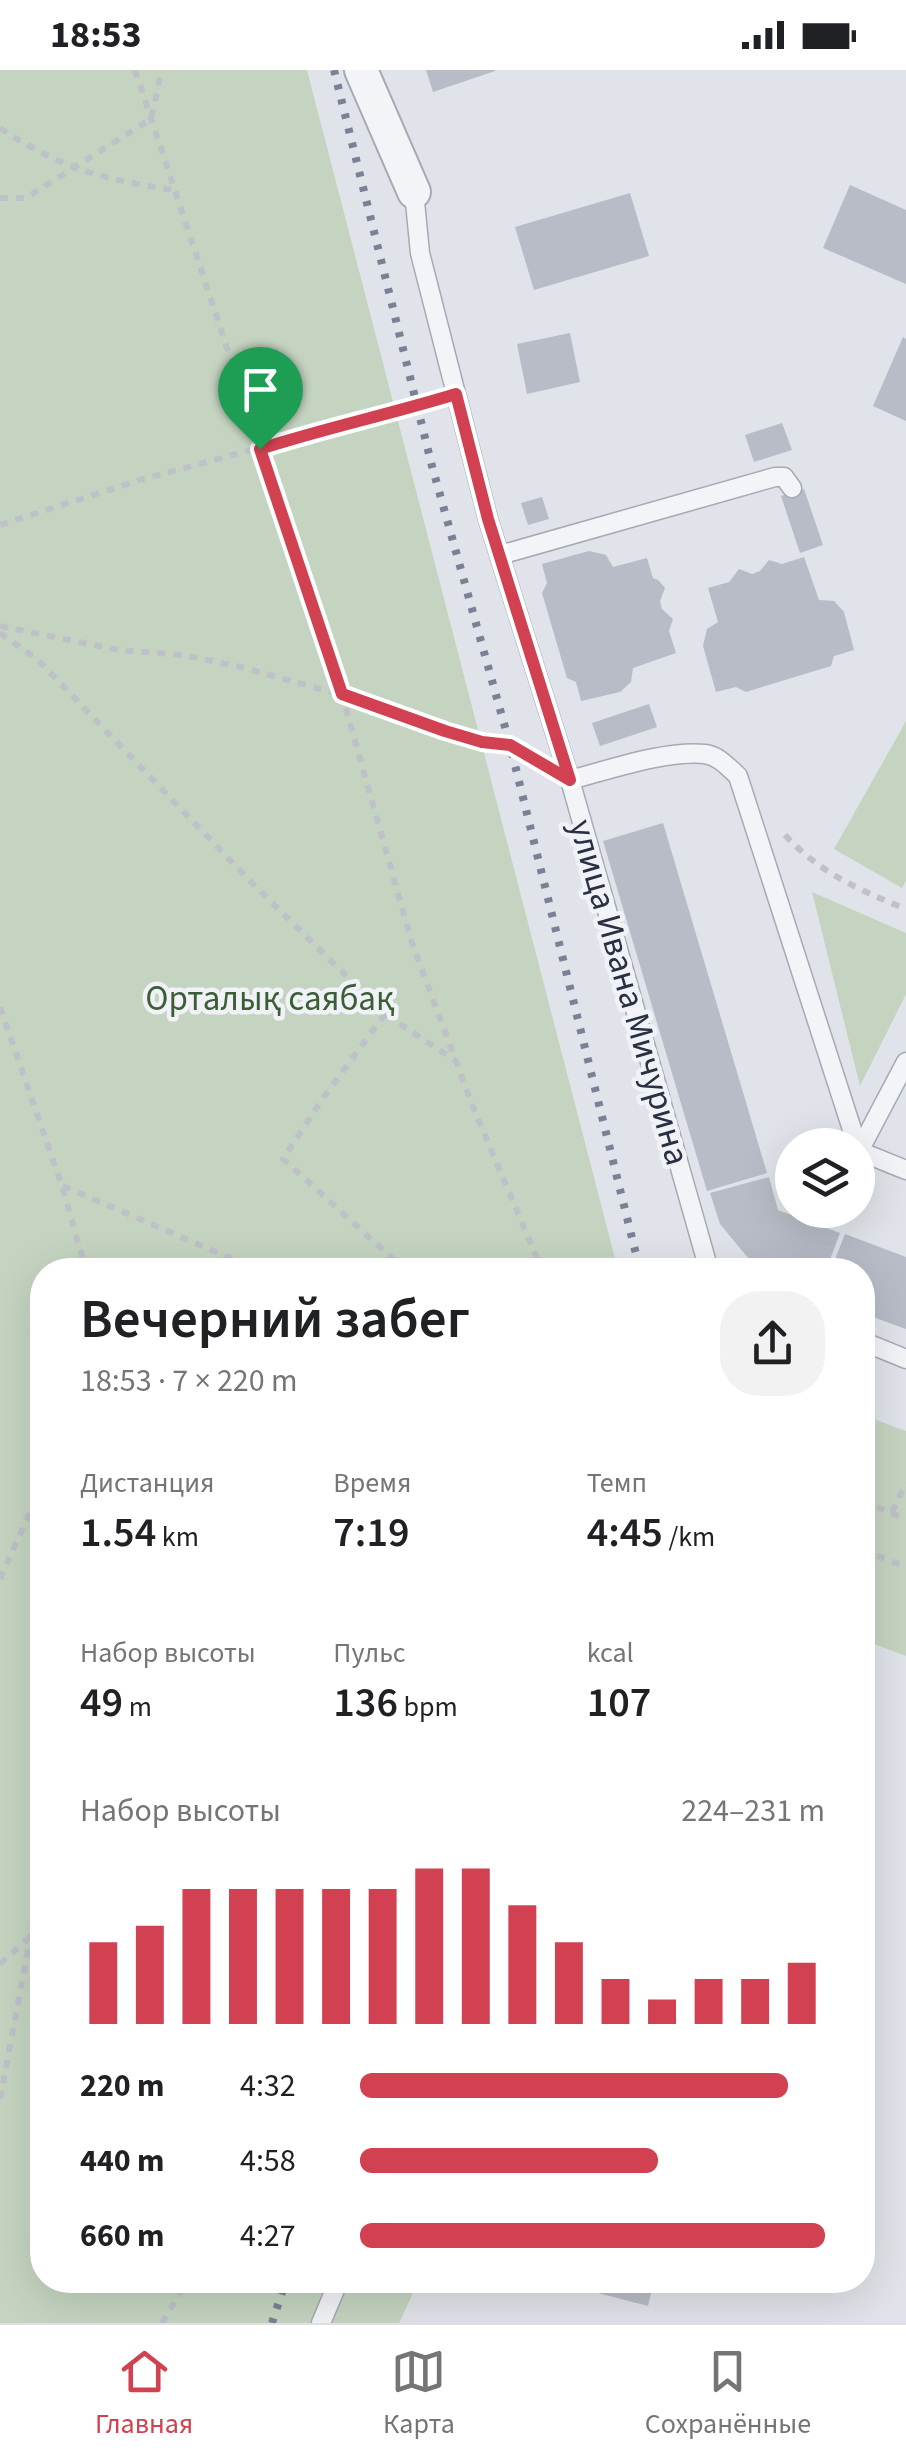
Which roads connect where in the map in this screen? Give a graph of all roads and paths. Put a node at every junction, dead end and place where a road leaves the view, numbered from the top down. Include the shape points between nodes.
1 (134, 70) edge
2 (162, 70) edge
3 (361, 70) edge
4 (151, 119) junction
5 (0, 128) edge
6 (75, 167) junction
7 (174, 190) junction
8 (414, 192) joint
9 (0, 198) edge
10 (456, 394) junction
11 (260, 449) junction
12 (792, 488) dead end
13 (0, 525) edge
14 (500, 554) junction
15 (0, 630) edge
16 (342, 694) junction
17 (570, 780) junction
18 (778, 828) dead end
19 (906, 909) edge
20 (0, 1007) edge
21 (385, 1014) junction
22 (456, 1061) junction
23 (906, 1062) edge
24 (852, 1128) edge
25 (869, 1128) edge
26 (875, 1155) edge
27 (906, 1170) edge
28 (62, 1186) junction
29 (83, 1258) edge
30 (230, 1258) edge
31 (391, 1258) edge
32 (537, 1258) edge
33 (706, 1258) edge
34 (875, 1346) edge
35 (906, 1359) edge
36 (906, 1483) edge
37 (875, 1506) edge
38 (30, 1512) edge
39 (892, 1513) junction
40 (906, 1518) edge
41 (875, 1555) edge
42 (906, 1568) edge
43 (0, 1579) edge
44 (30, 1936) joint
45 (0, 1964) edge
46 (0, 2099) edge
47 (180, 2293) edge
48 (334, 2293) edge
49 (162, 2323) edge
50 (321, 2323) edge

1 - 4 path
2 - 4 path
3 - 8 street
4 - 6 path
4 - 7 path
5 - 6 path
6 - 7 path via 108,180
6 - 9 path via 26,198
7 - 11 path
8 - 10 lane, улица Ивана Мичурина via 420,253
10 - 11 path
10 - 14 lane, улица Ивана Мичурина
11 - 13 path
11 - 16 path
12 - 14 lane via 775,477
14 - 17 lane, улица Ивана Мичурина
15 - 16 path via 183,655
15 - 21 path via 38,660
16 - 17 path via 510,745
16 - 22 path via 412,943
17 - 24 lane via 706,754 738,776
17 - 33 lane, улица Ивана Мичурина
18 - 19 path via 808,860 842,882
20 - 28 path
21 - 22 path
21 - 31 path via 283,1159
22 - 32 path
23 - 25 lane
26 - 27 lane
28 - 29 path
28 - 30 path
34 - 35 lane
36 - 39 path
37 - 39 path
38 - 43 path
39 - 40 path
41 - 42 path
44 - 45 path
44 - 46 path
47 - 49 path
48 - 50 lane

